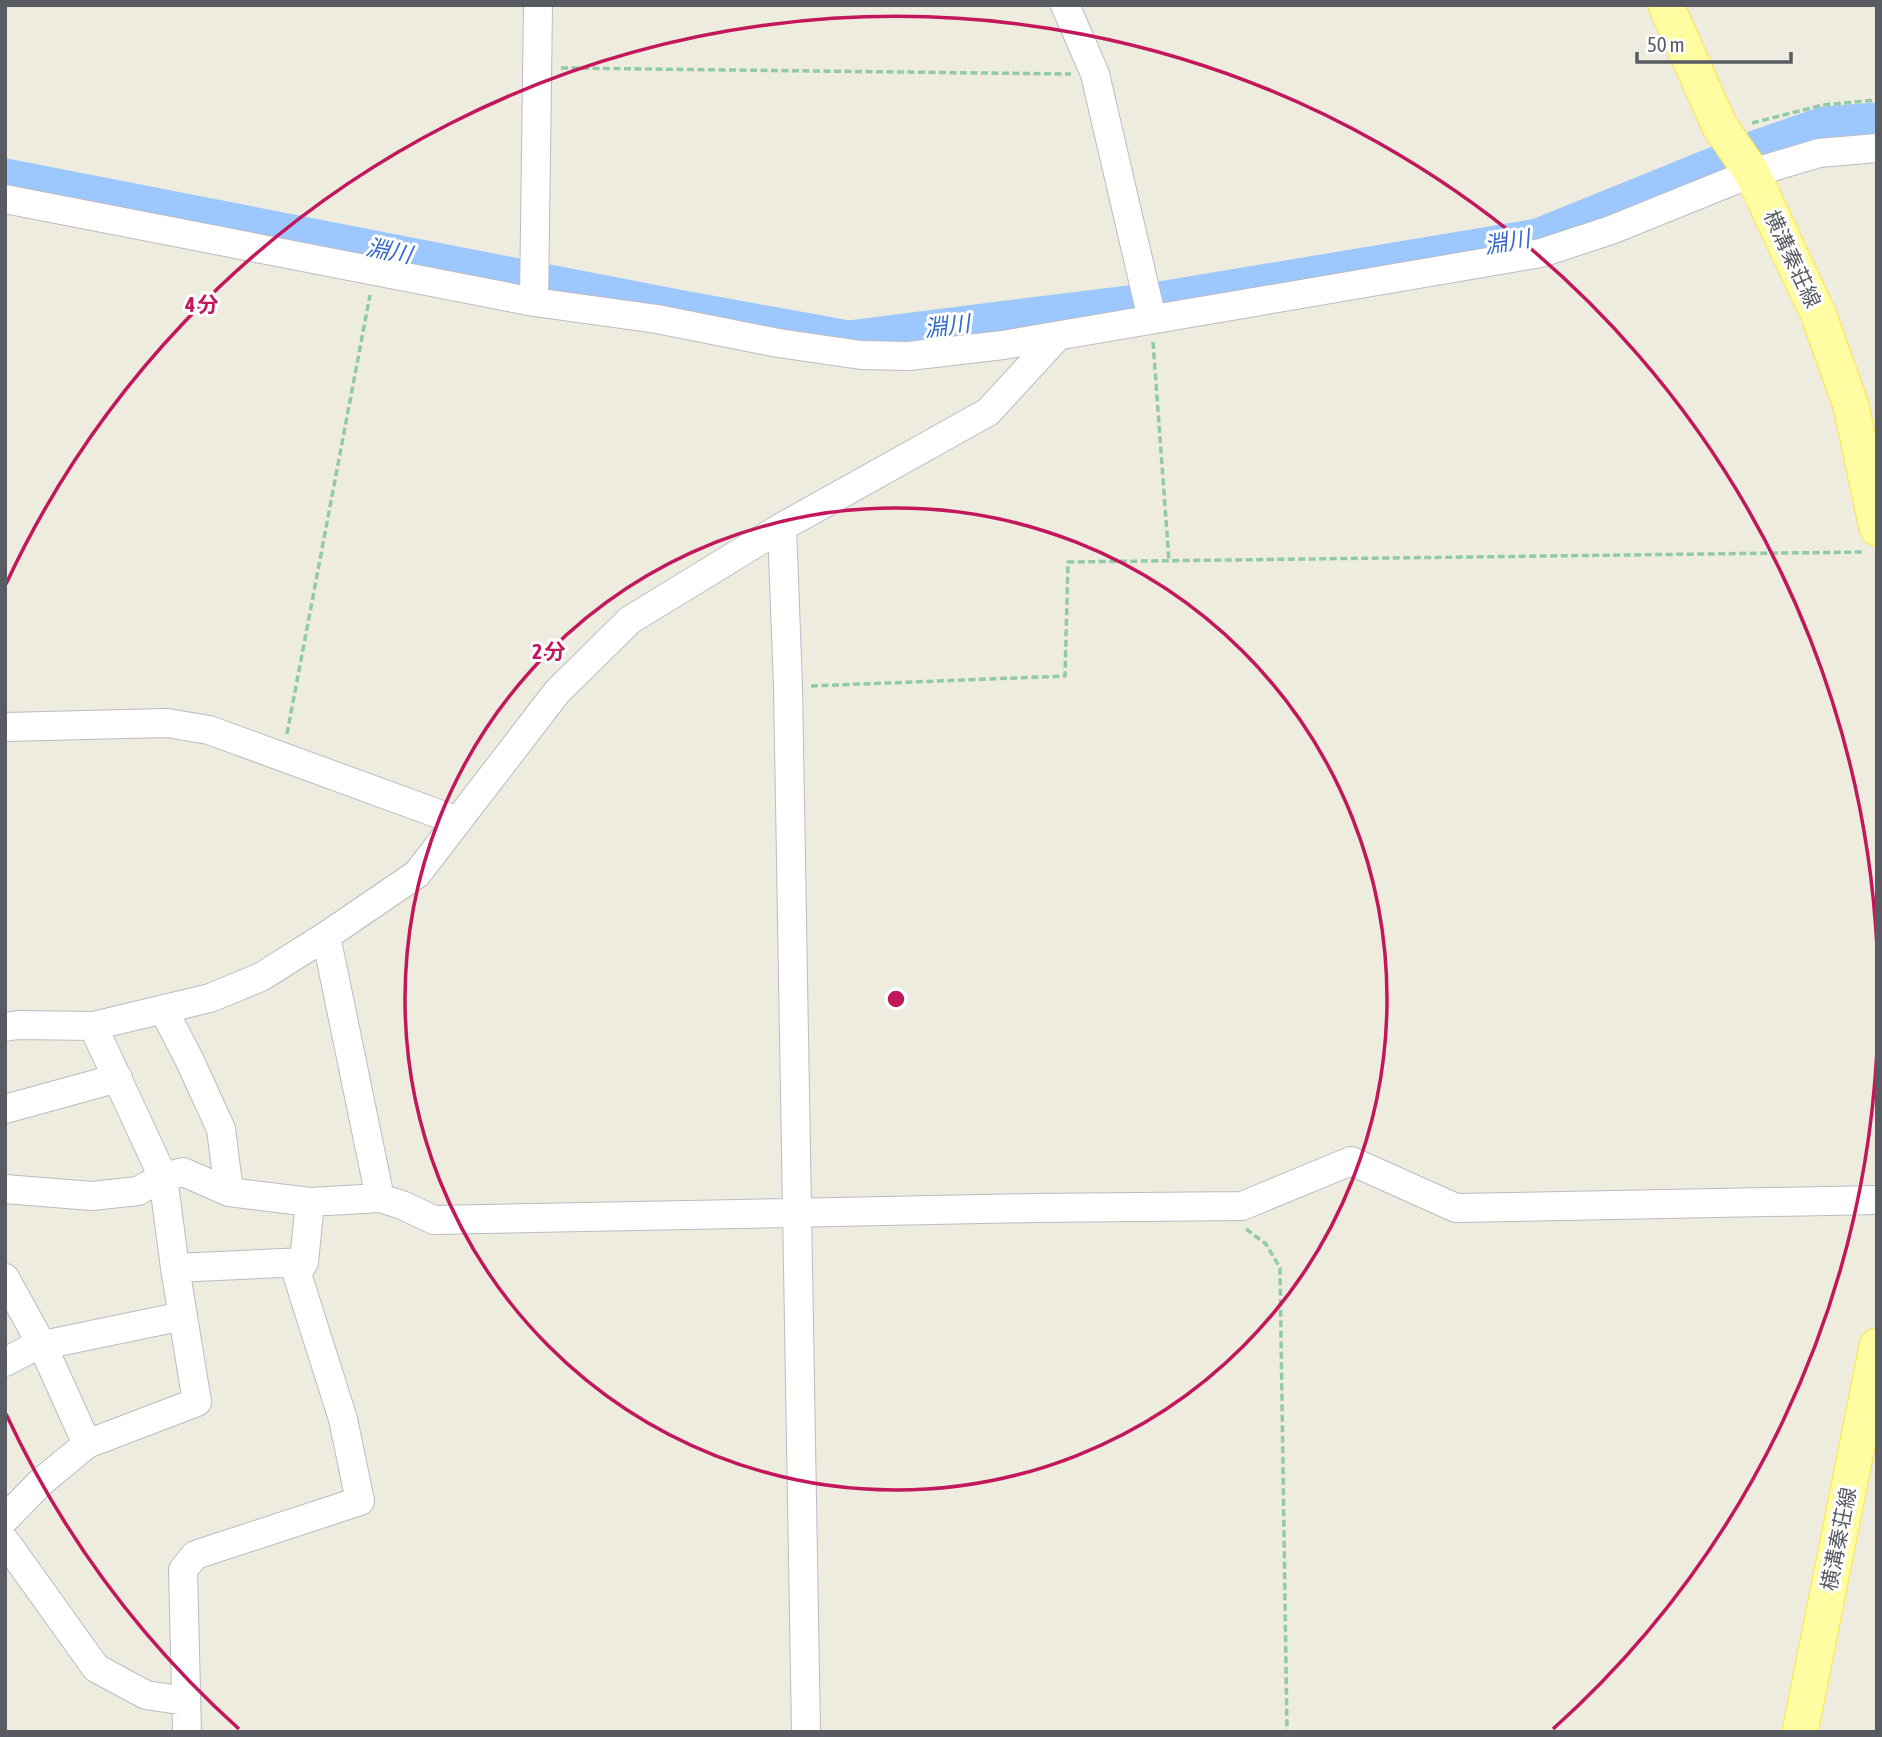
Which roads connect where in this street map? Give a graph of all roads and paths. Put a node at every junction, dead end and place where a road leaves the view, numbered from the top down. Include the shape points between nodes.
1 (538, 5) edge
2 (1065, 5) edge
3 (1666, 5) edge
4 (538, 68) junction
5 (1095, 74) junction
6 (1877, 100) edge
7 (1719, 125) junction
8 (1877, 148) edge
9 (1752, 173) junction
10 (5, 199) edge
11 (375, 271) junction
12 (534, 302) junction
13 (1152, 319) junction
14 (1057, 337) junction
15 (782, 527) junction
16 (1877, 528) edge
17 (1877, 552) edge
18 (1169, 561) junction
19 (788, 687) junction
20 (5, 727) edge
21 (282, 757) junction
22 (458, 821) junction
23 (326, 936) junction
24 (163, 1009) junction
25 (93, 1026) junction
26 (5, 1027) edge
27 (118, 1078) junction
28 (5, 1109) edge
29 (163, 1177) junction
30 (5, 1189) edge
31 (229, 1192) junction
32 (380, 1198) junction
33 (1877, 1199) edge
34 (310, 1202) junction
35 (1217, 1206) junction
36 (795, 1213) junction
37 (304, 1262) junction
38 (175, 1268) junction
39 (5, 1278) edge
40 (183, 1316) junction
41 (41, 1343) junction
42 (1877, 1346) edge
43 (5, 1362) edge
44 (87, 1444) junction
45 (7, 1535) edge
46 (186, 1701) junction
47 (187, 1732) edge
48 (806, 1732) edge
49 (1287, 1732) edge
50 (1800, 1732) edge

1 - 4 street
2 - 5 street
3 - 7 main road, 横溝秦荘線
4 - 5 path
4 - 12 street
5 - 13 street
6 - 7 path via 1823,105 1749,124
7 - 9 main road, 横溝秦荘線
8 - 9 street via 1819,153
9 - 13 street via 1541,254
9 - 16 main road, 横溝秦荘線 via 1819,317 1852,406
10 - 11 street
11 - 12 street
11 - 21 path
12 - 14 street via 862,355 909,356
13 - 14 street
13 - 18 path
14 - 15 street via 988,412
15 - 19 street
15 - 22 street via 630,620 557,692
17 - 18 path
18 - 19 path via 1068,562 1065,676
19 - 36 street
20 - 21 street via 167,723 209,730
21 - 22 street
22 - 23 street via 417,874
23 - 24 street via 261,977 210,998
23 - 32 street
24 - 25 street
24 - 31 street via 220,1129
25 - 26 street
25 - 27 street
27 - 28 street
27 - 29 street
29 - 30 street via 138,1191 92,1196
29 - 31 street via 183,1172
29 - 38 street
31 - 34 street
32 - 34 street
32 - 36 street via 434,1220
33 - 35 street via 1456,1208 1351,1161 1242,1206
34 - 37 street
35 - 36 street
35 - 49 path via 1266,1244 1280,1268
36 - 48 street
37 - 38 street
37 - 46 street via 297,1274 343,1419 360,1501 195,1555 183,1570
38 - 40 street
39 - 41 street
40 - 41 street
40 - 44 street via 197,1402
41 - 43 street
41 - 44 street
42 - 50 main road, 横溝秦荘線
44 - 45 street via 40,1483
45 - 46 street via 96,1668 146,1695
46 - 47 street

